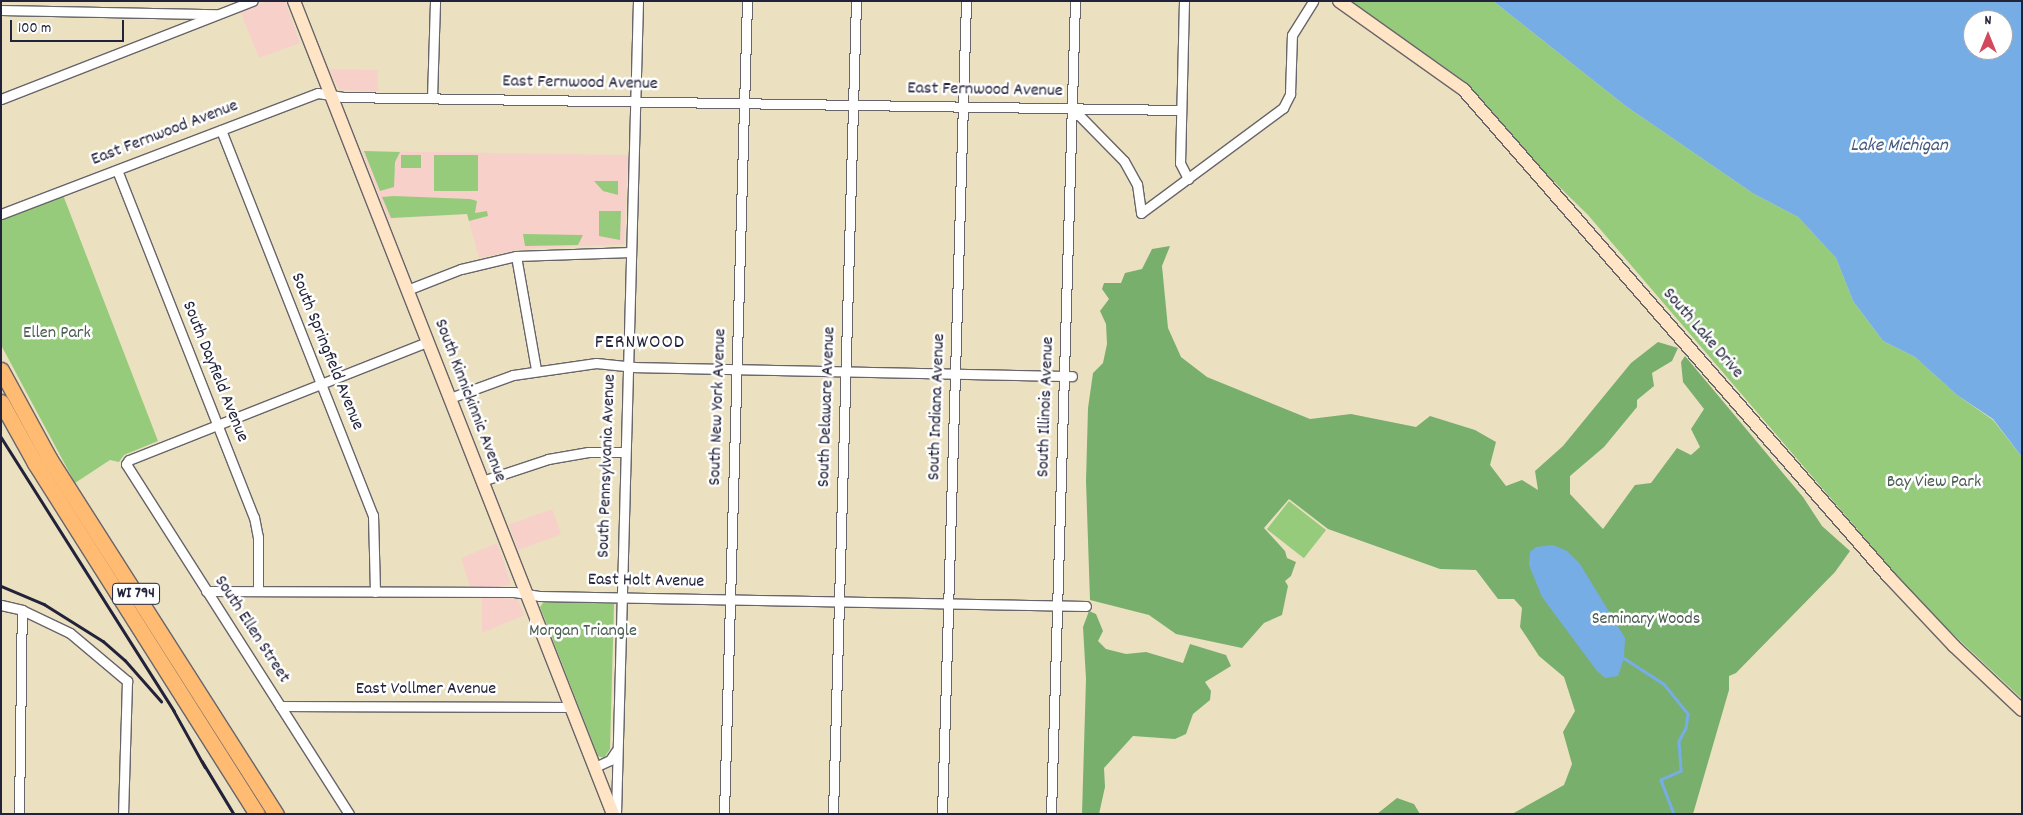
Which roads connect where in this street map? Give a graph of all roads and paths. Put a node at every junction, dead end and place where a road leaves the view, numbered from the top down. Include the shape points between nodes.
1 (253, 1) edge
2 (294, 1) edge
3 (434, 1) edge
4 (638, 1) edge
5 (747, 1) edge
6 (856, 1) edge
7 (966, 1) edge
8 (1075, 1) edge
9 (1184, 1) edge
10 (1312, 1) edge
11 (1339, 1) edge
12 (1, 10) edge
13 (221, 14) junction
14 (330, 95) junction
15 (1, 98) edge
16 (432, 98) junction
17 (635, 101) junction
18 (744, 103) junction
19 (853, 105) junction
20 (962, 107) junction
21 (1072, 108) junction
22 (1181, 110) junction
23 (222, 130) junction
24 (117, 170) junction
25 (1188, 179) junction
26 (1, 214) edge
27 (631, 252) junction
28 (516, 256) junction
29 (407, 290) junction
30 (427, 342) junction
31 (627, 366) junction
32 (736, 369) junction
33 (1, 370) edge
34 (536, 370) junction
35 (845, 371) junction
36 (955, 374) junction
37 (1068, 376) junction
38 (321, 385) junction
39 (450, 398) junction
40 (1, 402) edge
41 (217, 426) junction
42 (624, 452) junction
43 (482, 481) junction
44 (258, 590) junction
45 (206, 591) junction
46 (375, 592) junction
47 (526, 594) junction
48 (620, 597) junction
49 (730, 599) junction
50 (839, 601) junction
51 (948, 603) junction
52 (1, 605) edge
53 (1057, 605) junction
54 (1086, 606) dead end
55 (22, 610) junction
56 (280, 706) junction
57 (571, 707) junction
58 (2022, 710) edge
59 (616, 751) junction
60 (595, 767) junction
61 (19, 814) edge
62 (123, 814) edge
63 (256, 814) edge
64 (276, 814) edge
65 (349, 814) edge
66 (615, 814) edge
67 (724, 814) edge
68 (833, 814) edge
69 (942, 814) edge
70 (1051, 814) edge

1 - 13 street
2 - 14 street, South Kinnickinnic Avenue
3 - 16 street
4 - 17 street, South Pennsylvania Avenue
5 - 18 street, South New York Avenue
6 - 19 street, South Delaware Avenue
7 - 20 street, South Indiana Avenue
8 - 21 street, South Illinois Avenue
9 - 22 street
10 - 25 street via 1292,35 1291,86 1283,108
11 - 58 street, South Lake Drive via 1463,89 1890,577 1954,646
12 - 13 street
13 - 15 street
14 - 16 street, East Fernwood Avenue
14 - 23 street, East Fernwood Avenue via 318,93
14 - 29 street, South Kinnickinnic Avenue
16 - 17 street, East Fernwood Avenue
17 - 18 street, East Fernwood Avenue
17 - 27 street, South Pennsylvania Avenue
18 - 19 street, East Fernwood Avenue
18 - 32 street, South New York Avenue
19 - 20 street, East Fernwood Avenue
19 - 35 street, South Delaware Avenue
20 - 21 street, East Fernwood Avenue
20 - 36 street, South Indiana Avenue
21 - 22 street, East Fernwood Avenue
21 - 25 street via 1124,160 1137,184 1141,213
21 - 37 street, South Illinois Avenue
22 - 25 street via 1180,163
23 - 24 street, East Fernwood Avenue
23 - 38 street, South Springfield Avenue
24 - 26 street, East Fernwood Avenue
24 - 41 street, South Dayfield Avenue
27 - 28 street
27 - 31 street, South Pennsylvania Avenue
28 - 29 street via 461,268
28 - 34 street
29 - 30 street, South Kinnickinnic Avenue
30 - 38 street
30 - 39 street, South Kinnickinnic Avenue
31 - 32 street
31 - 34 street via 596,363
31 - 42 street, South Pennsylvania Avenue
32 - 35 street
32 - 49 street, South New York Avenue
33 - 64 main road, WI 794 via 49,458
34 - 39 street
35 - 36 street
35 - 50 street, South Delaware Avenue
36 - 37 street
36 - 51 street, South Indiana Avenue
37 - 53 street, South Illinois Avenue
38 - 41 street
38 - 46 street, South Springfield Avenue via 373,515
39 - 43 street, South Kinnickinnic Avenue
40 - 63 main road, WI 794 via 35,464
41 - 44 street, South Dayfield Avenue via 258,528
41 - 45 street, South Ellen Street via 129,460 126,464
42 - 43 street via 588,452 548,459
42 - 48 street, South Pennsylvania Avenue
43 - 47 street, South Kinnickinnic Avenue
44 - 45 street, East Holt Avenue
44 - 46 street, East Holt Avenue
45 - 56 street, South Ellen Street
46 - 47 street, East Holt Avenue
47 - 48 street, East Holt Avenue
47 - 57 street, South Kinnickinnic Avenue
48 - 49 street, East Holt Avenue
48 - 59 street, South Pennsylvania Avenue
49 - 50 street, East Holt Avenue
49 - 67 street, South New York Avenue
50 - 51 street, East Holt Avenue
50 - 68 street, South Delaware Avenue
51 - 53 street, East Holt Avenue
51 - 69 street, South Indiana Avenue
52 - 55 street
53 - 54 street, East Holt Avenue
53 - 70 street, South Illinois Avenue
55 - 61 street
55 - 62 street via 70,633 127,681
56 - 57 street, East Vollmer Avenue
56 - 65 street, South Ellen Street
57 - 60 street, South Kinnickinnic Avenue
59 - 60 street via 610,760
59 - 66 street, South Pennsylvania Avenue
60 - 66 street, South Kinnickinnic Avenue

